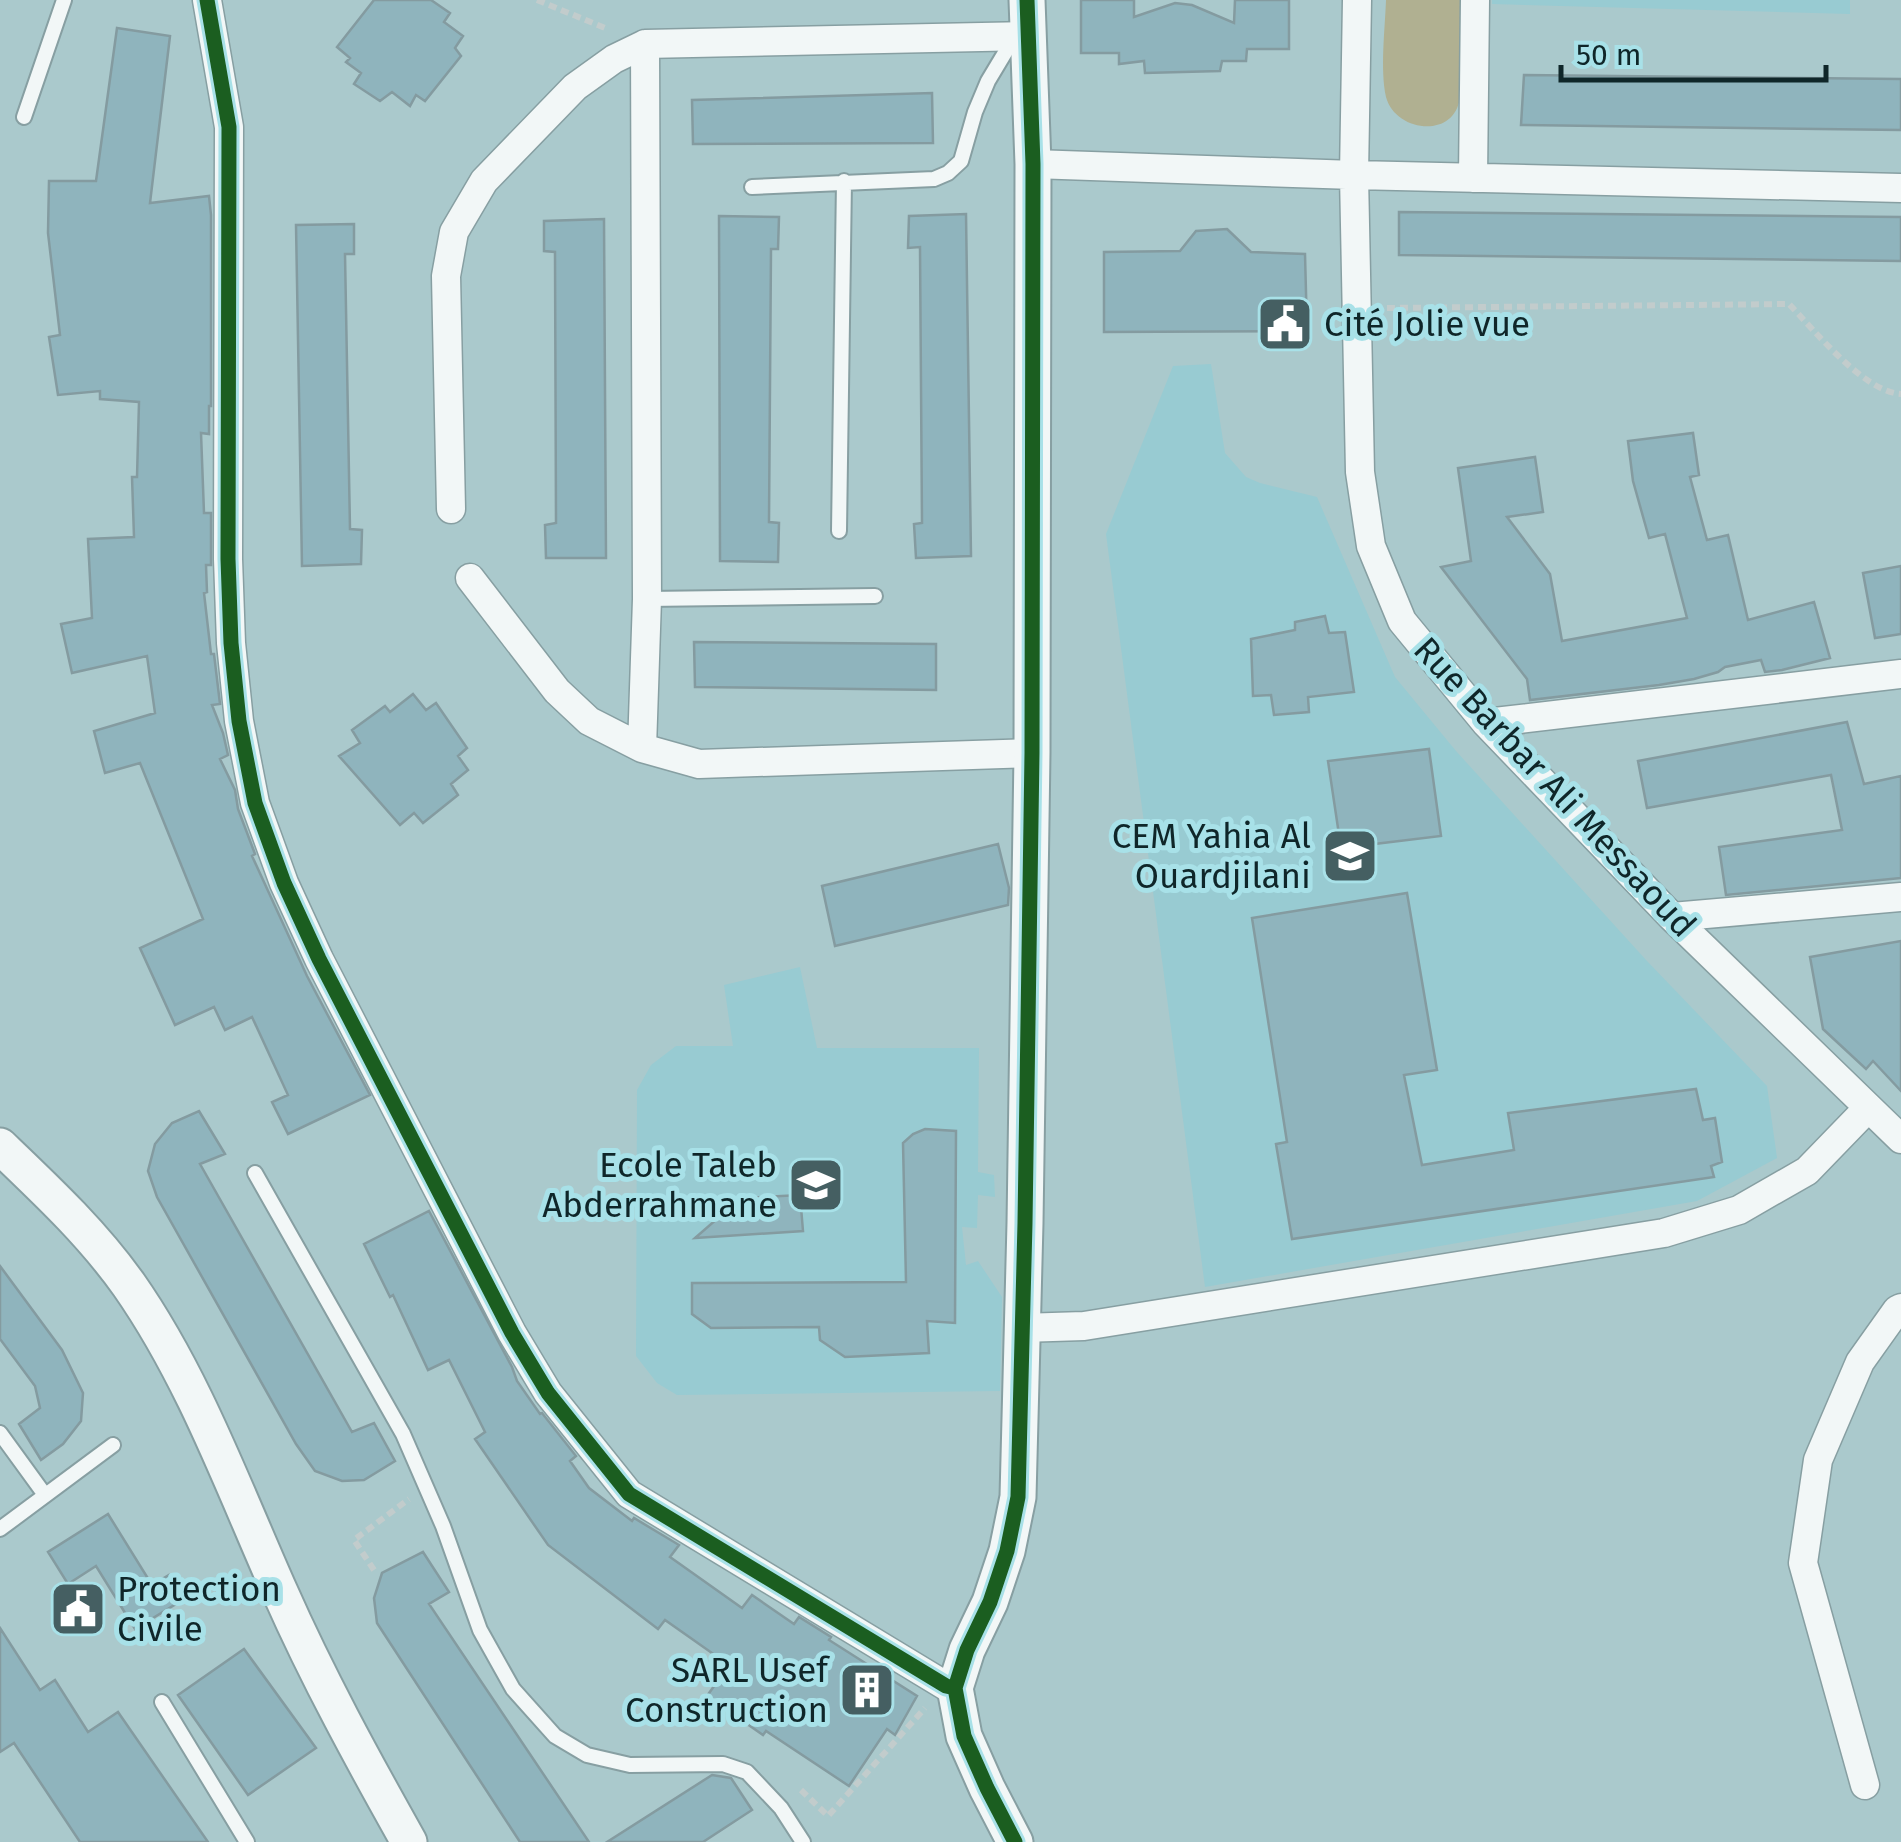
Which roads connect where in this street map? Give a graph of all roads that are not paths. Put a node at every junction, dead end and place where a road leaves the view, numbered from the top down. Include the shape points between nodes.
1 (64, 0) edge
2 (207, 0) edge
3 (1027, 0) edge
4 (1357, 0) edge
5 (1476, 0) edge
6 (1021, 36) junction
7 (645, 44) junction
8 (24, 117) dead end
9 (1033, 164) junction
10 (1354, 175) junction
11 (1473, 178) junction
12 (844, 182) junction
13 (752, 187) dead end
14 (1901, 188) edge
15 (451, 508) dead end
16 (839, 531) dead end
17 (470, 578) dead end
18 (875, 596) dead end
19 (647, 598) junction
20 (1901, 674) edge
21 (1486, 723) junction
22 (642, 748) junction
23 (1032, 753) junction
24 (1901, 897) edge
25 (1672, 918) junction
26 (1868, 1108) junction
27 (1901, 1139) edge
28 (0, 1146) edge
29 (254, 1173) dead end
30 (1901, 1308) edge
31 (1020, 1328) junction
32 (0, 1433) edge
33 (114, 1445) dead end
34 (45, 1496) junction
35 (0, 1529) edge
36 (951, 1687) junction
37 (162, 1702) dead end
38 (1865, 1786) dead end
39 (247, 1842) edge
40 (409, 1842) edge
41 (804, 1842) edge
42 (1015, 1842) edge

1 - 8 lane
2 - 36 street via 230,127 231,642 254,803 284,884 512,1333 548,1393 619,1482
3 - 6 street
4 - 10 street, Rue Barbar Ali Messaoud
5 - 11 street
6 - 7 street
6 - 9 street
6 - 12 lane via 988,81 960,161 948,173
7 - 15 street via 575,86 484,181 454,232 446,276
7 - 19 street
9 - 10 street
9 - 23 street
10 - 11 street
10 - 21 street, Rue Barbar Ali Messaoud via 1360,472 1371,546 1402,620
11 - 14 street
12 - 13 lane
12 - 16 lane
17 - 22 street via 568,701 589,721
18 - 19 lane
19 - 22 street
20 - 21 street
21 - 25 street, Rue Barbar Ali Messaoud
22 - 23 street via 699,764
23 - 31 street
24 - 25 street
25 - 26 street, Rue Barbar Ali Messaoud
26 - 27 street, Rue Barbar Ali Messaoud
26 - 31 street via 1807,1171 1739,1210 1664,1233 1084,1326
28 - 40 street via 78,1222 172,1355 320,1680
29 - 41 lane via 402,1434 480,1630 514,1689 555,1736 587,1755 630,1765 723,1764 747,1772
30 - 38 street via 1860,1362 1818,1460 1803,1563
31 - 36 street via 1018,1497 990,1602
32 - 34 lane
33 - 34 lane
34 - 35 lane
36 - 42 street via 964,1736
37 - 39 lane

